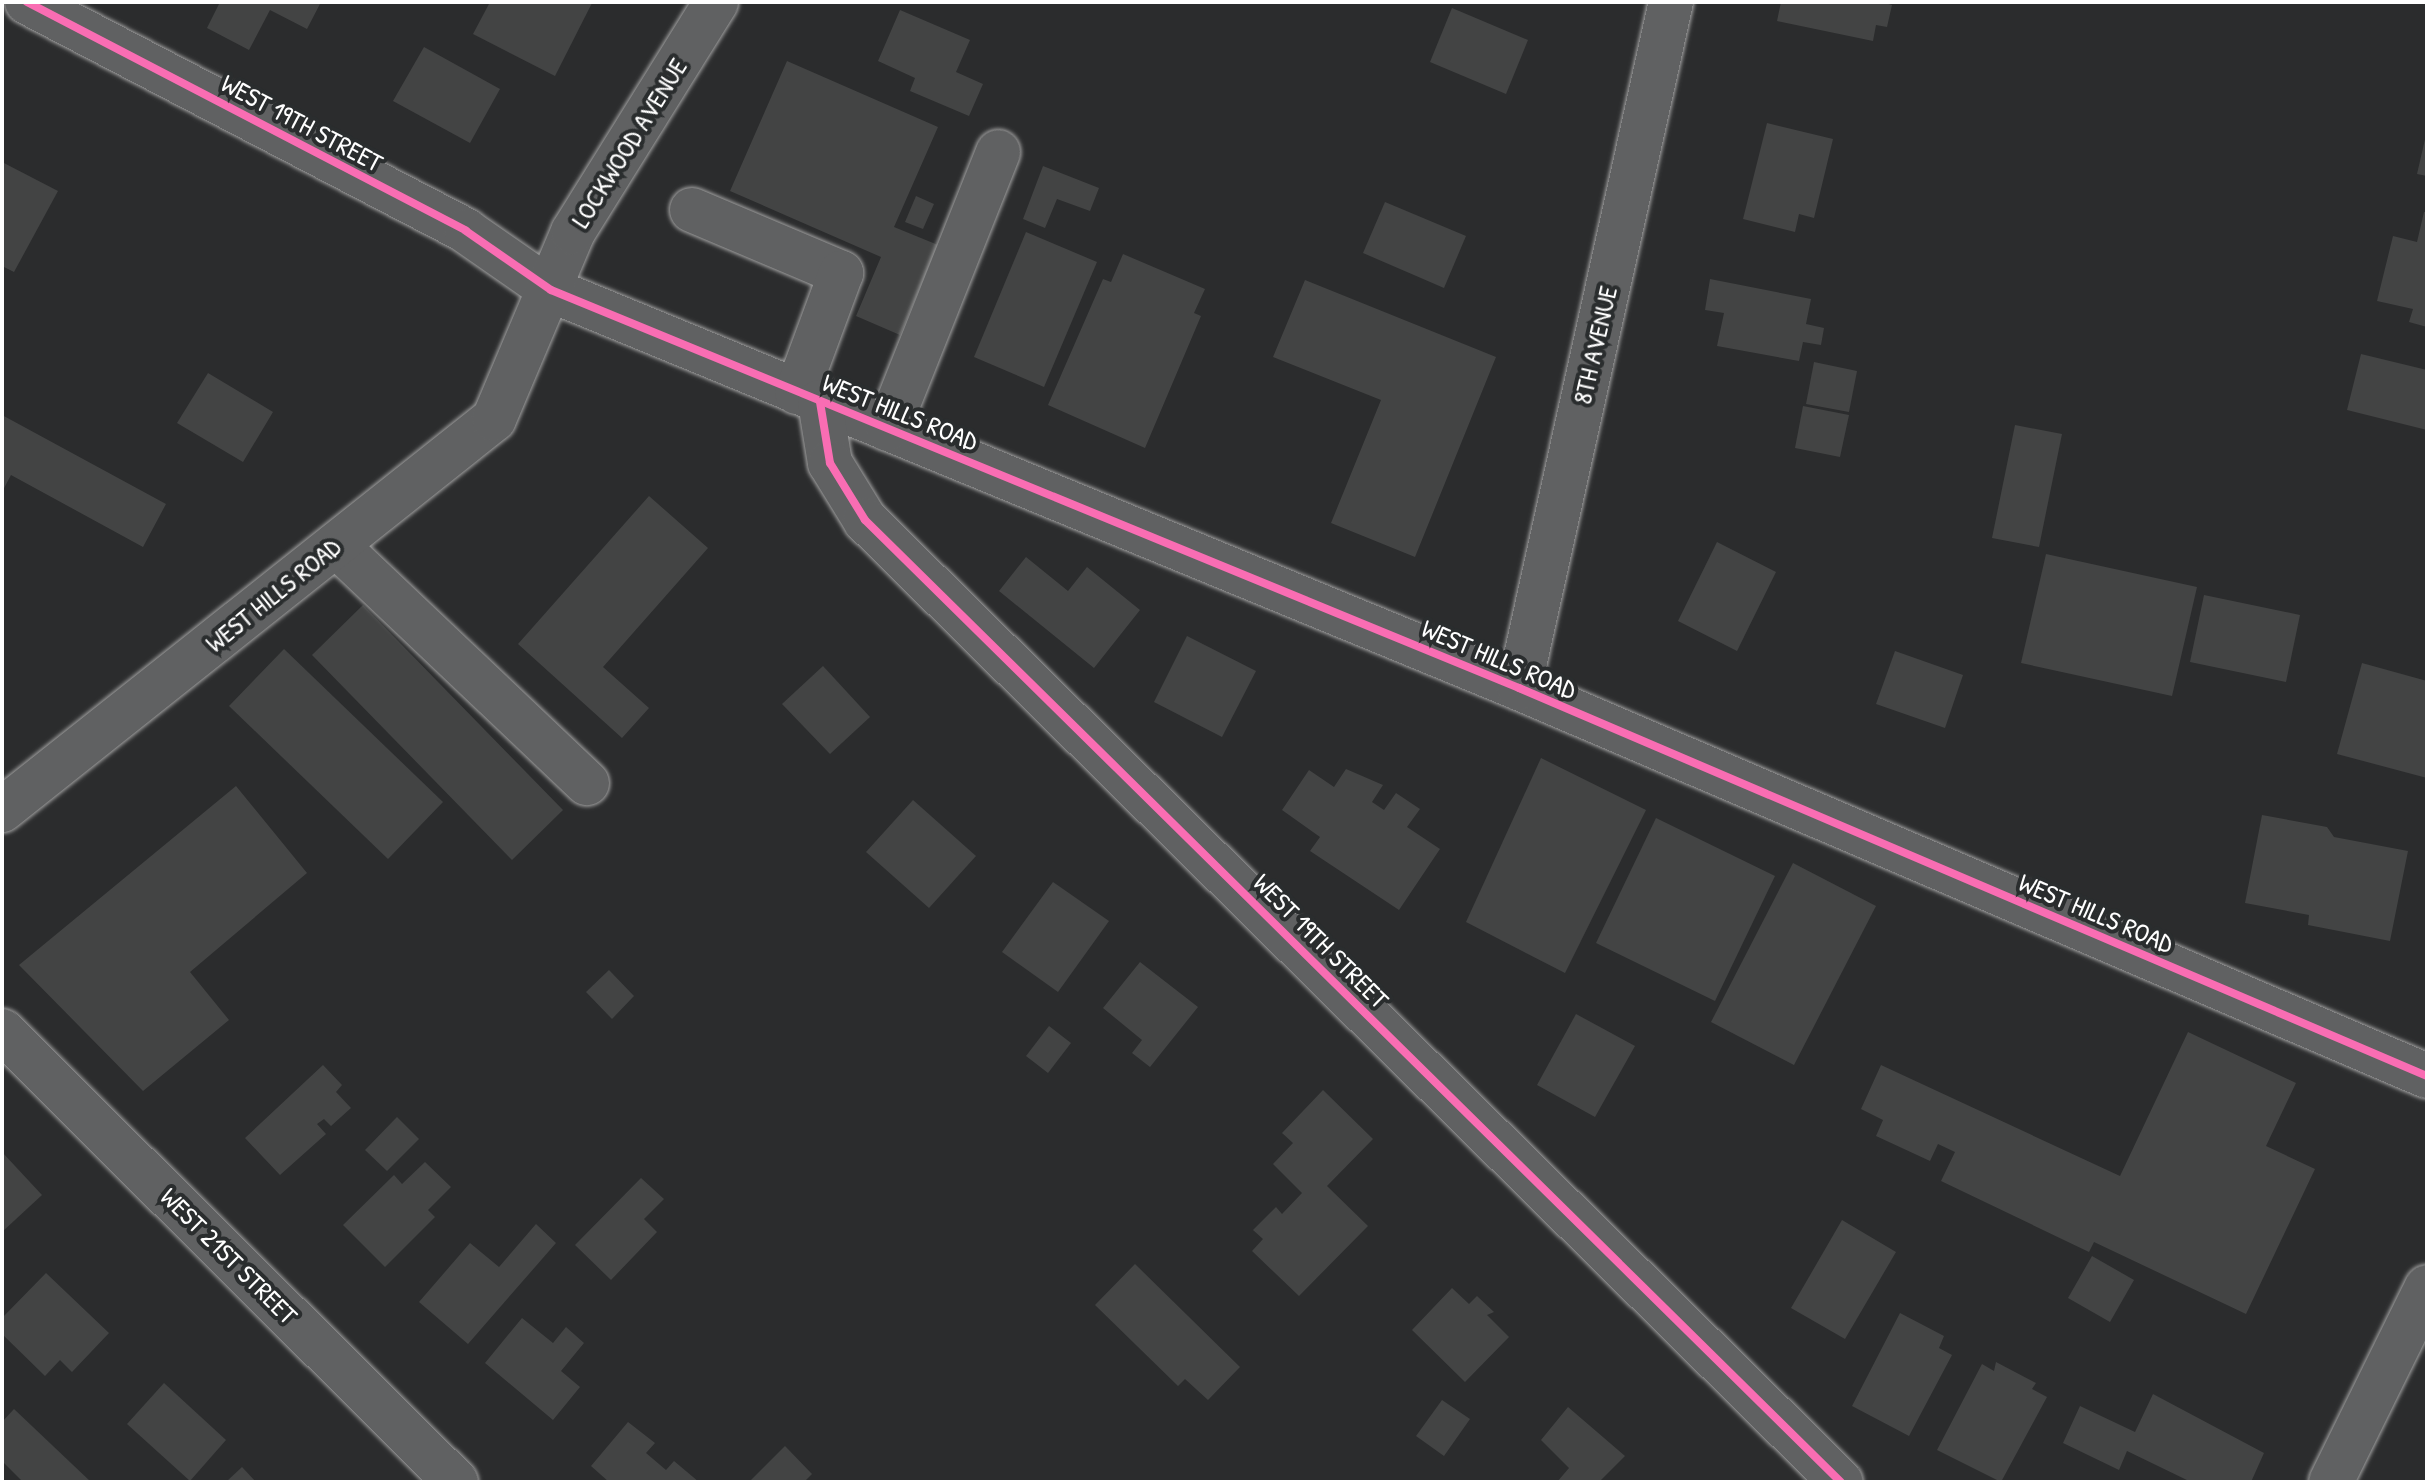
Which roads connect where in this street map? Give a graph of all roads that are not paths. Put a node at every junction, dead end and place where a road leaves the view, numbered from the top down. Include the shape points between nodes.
1 (27, 2) edge
2 (716, 2) edge
3 (1671, 2) edge
4 (998, 152) dead end
5 (692, 210) dead end
6 (551, 290) junction
7 (809, 397) junction
8 (888, 429) junction
9 (336, 545) junction
10 (1519, 688) junction
11 (587, 783) dead end
12 (2, 810) edge
13 (2, 1031) edge
14 (2427, 1076) edge
15 (2427, 1287) edge
16 (456, 1482) edge
17 (1841, 1482) edge
18 (2331, 1482) edge

1 - 6 street, WEST 19TH STREET via 466,231
2 - 6 street, LOCKWOOD AVENUE via 573,232
3 - 10 street, 8TH AVENUE
4 - 8 street
5 - 7 street via 841,273
6 - 7 street, WEST HILLS ROAD
6 - 9 street, WEST HILLS ROAD via 494,419
7 - 8 street, WEST HILLS ROAD
7 - 17 street, WEST 19TH STREET via 830,463 865,520
8 - 10 street, WEST HILLS ROAD
9 - 11 street
9 - 12 street, WEST HILLS ROAD
10 - 14 street, WEST HILLS ROAD
13 - 16 street, WEST 21ST STREET
15 - 18 street

